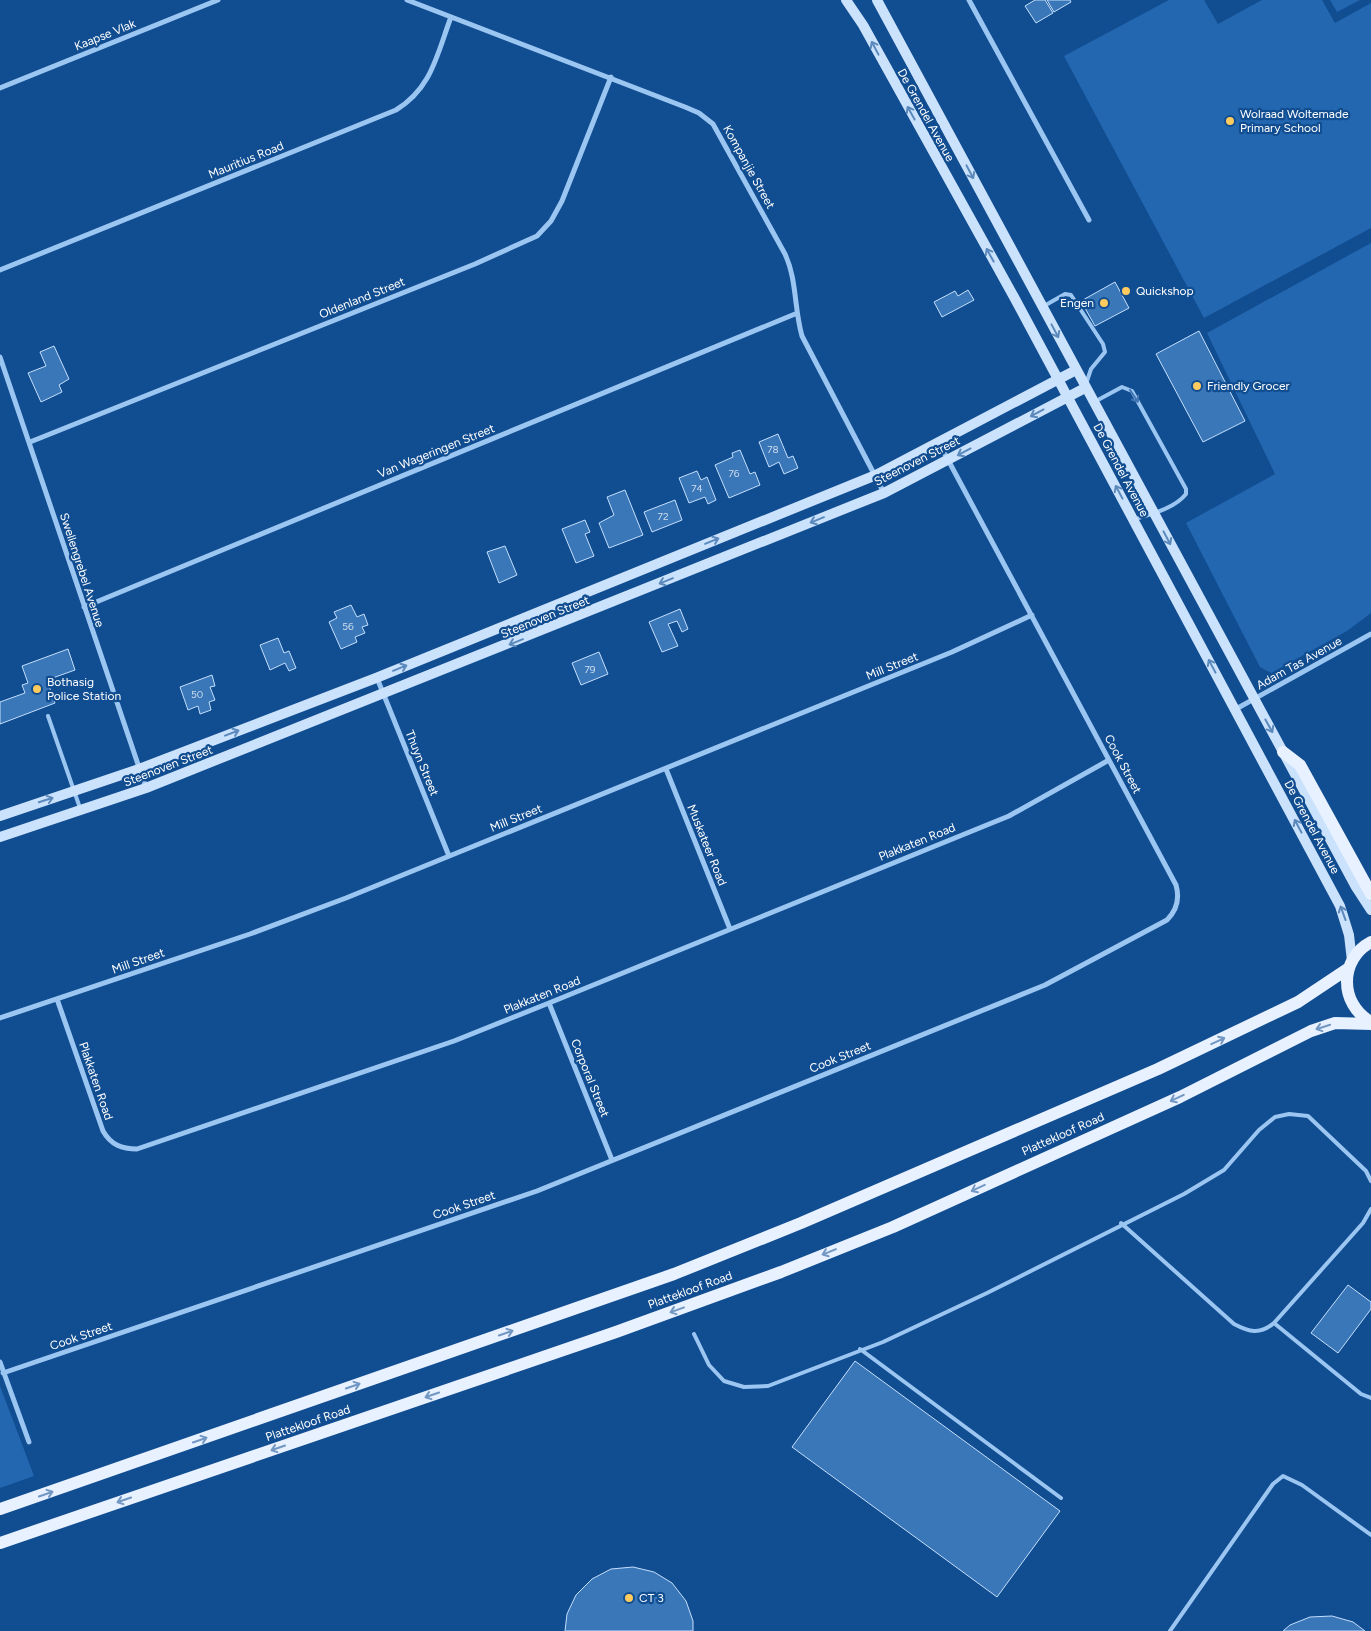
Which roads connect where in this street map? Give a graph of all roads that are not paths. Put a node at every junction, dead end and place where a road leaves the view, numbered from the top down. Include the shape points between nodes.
1 (218, 0) edge
2 (407, 0) edge
3 (877, 0) edge
4 (969, 0) edge
5 (847, 1) edge
6 (452, 17) junction
7 (610, 77) junction
8 (0, 88) edge
9 (1089, 220) dead end
10 (0, 270) edge
11 (1042, 307) junction
12 (795, 314) junction
13 (0, 358) edge
14 (1091, 369) junction
15 (1076, 370) junction
16 (1057, 379) junction
17 (1085, 388) junction
18 (1067, 397) junction
19 (1094, 402) junction
20 (30, 442) junction
21 (939, 443) junction
22 (949, 460) junction
23 (876, 475) junction
24 (884, 493) junction
25 (1154, 514) junction
26 (1133, 520) junction
27 (84, 607) junction
28 (1032, 615) junction
29 (1370, 636) edge
30 (376, 678) junction
31 (384, 695) junction
32 (1254, 699) junction
33 (1236, 709) junction
34 (48, 716) dead end
35 (1283, 752) junction
36 (1109, 760) junction
37 (666, 768) junction
38 (139, 769) junction
39 (146, 788) junction
40 (74, 791) junction
41 (80, 811) junction
42 (0, 816) edge
43 (0, 838) edge
44 (448, 856) junction
45 (1371, 894) edge
46 (1371, 910) edge
47 (730, 929) junction
48 (1371, 942) edge
49 (1350, 964) junction
50 (57, 999) junction
51 (549, 1004) junction
52 (0, 1018) edge
53 (1371, 1023) edge
54 (612, 1160) junction
55 (1371, 1181) edge
56 (1371, 1209) edge
57 (1122, 1223) junction
58 (1274, 1322) junction
59 (694, 1334) dead end
60 (860, 1349) junction
61 (0, 1362) edge
62 (3, 1373) junction
63 (1371, 1398) edge
64 (29, 1442) dead end
65 (1061, 1498) dead end
66 (0, 1509) edge
67 (1371, 1535) edge
68 (0, 1543) edge
69 (1170, 1631) edge

1 - 8 street, Kaapse Vlak
2 - 6 street, Kompanjie Street
3 -> 11 street, De Grendel Avenue
4 - 9 street
16 -> 5 street, De Grendel Avenue
6 - 7 street, Kompanjie Street
6 - 10 street, Mauritius Road via 427,80 414,97 396,110
7 - 12 street, Kompanjie Street via 699,113 718,130 788,262
7 - 20 street, Oldenland Street via 557,214 537,236 475,264
11 - 14 lane via 1065,294 1074,298 1105,349
11 -> 15 street, De Grendel Avenue
12 - 23 street, Kompanjie Street via 802,336
12 - 27 street, Van Wageringen Street
13 - 20 street, Swellengrebel Avenue
14 - 15 lane
14 - 17 lane
15 - 16 street, Steenoven Street
15 - 17 street, De Grendel Avenue
16 - 18 street, De Grendel Avenue
16 - 21 street, Steenoven Street
17 - 18 street, Steenoven Street
17 - 19 street, De Grendel Avenue
18 -> 22 street, Steenoven Street
26 -> 18 street, De Grendel Avenue
19 - 25 street, De Grendel Avenue
19 -> 25 lane via 1122,387 1131,390 1185,486 1187,492 1184,497
20 - 27 street, Swellengrebel Avenue
21 - 22 street, Cook Street
21 - 23 street, Steenoven Street
22 - 24 street, Steenoven Street
22 - 28 street, Cook Street
23 - 24 street, Kompanjie Street
30 -> 23 street, Steenoven Street
24 -> 31 street, Steenoven Street
25 - 26 lane
25 -> 32 street, De Grendel Avenue
33 -> 26 street, De Grendel Avenue
27 - 38 street, Swellengrebel Avenue
28 - 36 street, Cook Street
28 - 37 street, Mill Street via 952,652
29 - 32 street, Adam Tas Avenue
30 - 31 street, Thuyn Street
38 -> 30 street, Steenoven Street
31 - 39 street, Steenoven Street
31 - 44 street, Thuyn Street
32 - 33 street, Adam Tas Avenue
32 -> 35 street, De Grendel Avenue
49 -> 33 street, De Grendel Avenue via 1349,935 1340,906
34 - 40 lane
35 - 45 main road via 1300,765
35 - 46 street, De Grendel Avenue
36 - 47 street, Plakkaten Road via 1009,816
36 - 54 street, Cook Street via 1176,885 1178,903 1166,920 1045,986
37 - 44 street, Mill Street
37 - 47 street, Muskateer Road
38 - 39 street, Swellengrebel Avenue
38 - 40 street, Steenoven Street
39 - 41 street, Steenoven Street
40 - 41 lane
42 -> 40 street, Steenoven Street
41 - 43 street, Steenoven Street
44 - 50 street, Mill Street via 250,934
47 - 51 street, Plakkaten Road
48 - 49 main road, Plattekloof Road
49 - 53 main road, Plattekloof Road via 1347,986 1351,1001
66 -> 49 main road, Plattekloof Road via 692,1267 801,1223 1158,1069 1298,1002
50 - 51 street, Plakkaten Road via 103,1131 114,1144 127,1149 137,1149 454,1041
50 - 52 street, Mill Street
51 - 54 street, Corporal Street
53 -> 68 main road, Plattekloof Road via 1336,1023 1311,1031 1180,1097 893,1227 781,1272 616,1332
54 - 62 street, Cook Street via 537,1191
55 - 57 lane via 1366,1171 1318,1123 1308,1116 1289,1114 1275,1118 1259,1130 1235,1161 1209,1180
56 - 58 lane via 1363,1223
57 - 58 lane via 1234,1324 1259,1332
57 - 60 lane via 987,1293 883,1342
58 - 63 lane via 1361,1394
59 - 60 lane via 709,1365 724,1381 744,1387 768,1386
60 - 65 lane
61 - 62 street
62 - 64 street
67 - 69 lane via 1302,1485 1283,1476 1273,1484

